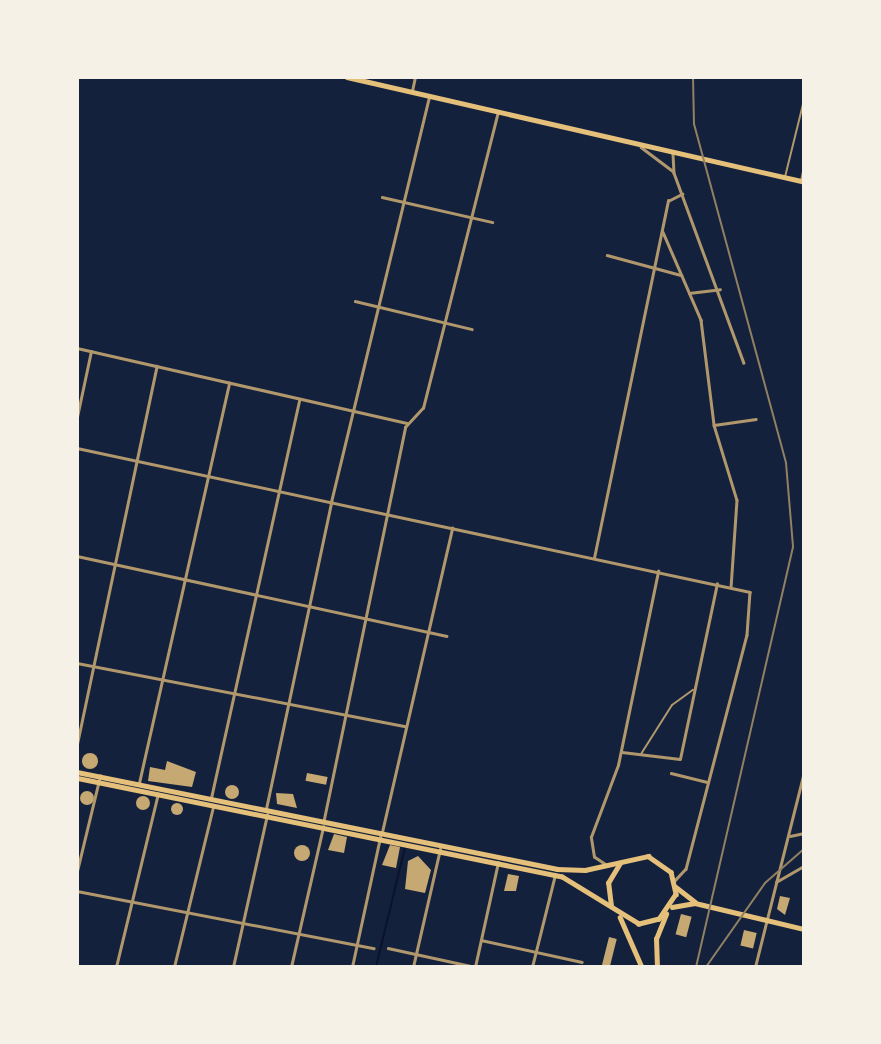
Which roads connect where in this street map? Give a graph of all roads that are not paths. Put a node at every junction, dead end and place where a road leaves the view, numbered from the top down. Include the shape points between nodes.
1 (347, 77) edge
2 (415, 77) edge
3 (412, 91) junction
4 (429, 96) junction
5 (804, 100) edge
6 (498, 112) junction
7 (641, 147) junction
8 (673, 154) junction
9 (804, 167) edge
10 (674, 173) junction
11 (785, 178) junction
12 (802, 182) edge
13 (682, 194) junction
14 (382, 197) dead end
15 (403, 202) junction
16 (471, 217) junction
17 (492, 222) dead end
18 (663, 232) junction
19 (607, 255) dead end
20 (655, 269) junction
21 (681, 275) junction
22 (719, 289) junction
23 (689, 293) junction
24 (355, 301) dead end
25 (377, 306) junction
26 (445, 323) junction
27 (471, 329) dead end
28 (77, 348) edge
29 (91, 351) junction
30 (744, 363) dead end
31 (157, 366) junction
32 (229, 383) junction
33 (299, 400) junction
34 (352, 412) junction
35 (77, 416) edge
36 (756, 419) dead end
37 (408, 423) junction
38 (714, 425) junction
39 (77, 448) edge
40 (135, 461) junction
41 (209, 475) junction
42 (278, 491) junction
43 (331, 502) junction
44 (389, 514) junction
45 (452, 528) junction
46 (77, 556) edge
47 (594, 558) junction
48 (113, 564) junction
49 (658, 572) junction
50 (185, 579) junction
51 (717, 584) junction
52 (731, 587) junction
53 (255, 595) junction
54 (309, 607) junction
55 (366, 618) junction
56 (427, 632) junction
57 (446, 636) dead end
58 (77, 663) edge
59 (92, 666) junction
60 (163, 680) junction
61 (693, 690) junction
62 (233, 693) junction
63 (287, 704) junction
64 (344, 715) junction
65 (405, 726) junction
66 (77, 744) edge
67 (621, 752) junction
68 (640, 755) junction
69 (77, 772) edge
70 (804, 772) edge
71 (671, 773) dead end
72 (77, 778) edge
73 (100, 779) junction
74 (708, 782) junction
75 (139, 784) junction
76 (158, 794) junction
77 (211, 798) junction
78 (213, 805) junction
79 (266, 809) junction
80 (267, 816) junction
81 (324, 820) junction
82 (323, 826) junction
83 (804, 833) edge
84 (381, 834) junction
85 (788, 836) junction
86 (440, 849) junction
87 (498, 862) junction
88 (621, 863) junction
89 (606, 866) junction
90 (804, 866) edge
91 (77, 871) edge
92 (555, 875) junction
93 (776, 883) junction
94 (675, 884) junction
95 (77, 891) edge
96 (131, 901) junction
97 (695, 903) junction
98 (612, 907) junction
99 (669, 910) junction
100 (188, 911) junction
101 (619, 916) junction
102 (767, 920) junction
103 (244, 922) junction
104 (804, 929) edge
105 (300, 933) junction
106 (481, 940) junction
107 (357, 944) junction
108 (374, 948) dead end
109 (388, 948) dead end
110 (536, 952) junction
111 (416, 954) junction
112 (582, 962) dead end
113 (116, 967) edge
114 (174, 967) edge
115 (233, 967) edge
116 (291, 967) edge
117 (352, 967) edge
118 (413, 967) edge
119 (475, 967) edge
120 (532, 967) edge
121 (642, 967) edge
122 (657, 967) edge
123 (755, 967) edge

1 - 3 main road
2 - 3 street
3 - 4 main road
4 - 6 main road
4 - 15 street
5 - 11 lane
6 - 7 main road
6 - 16 street
7 - 8 main road
7 - 10 street
8 - 10 street
8 - 11 main road
9 - 12 lane
10 - 13 street
11 - 12 main road
13 - 18 street via 668,201
13 - 22 street
14 - 15 street
15 - 16 street
15 - 25 street
16 - 17 street
16 - 26 street
18 - 20 street
18 - 21 street
19 - 20 street
20 - 21 street
20 - 47 street
21 - 23 street
22 - 23 street
22 - 30 street
23 - 38 street via 702,325
24 - 25 street
25 - 26 street
25 - 34 street
26 - 27 street
26 - 37 street via 423,408
28 - 29 street
29 - 31 street
29 - 35 street
31 - 32 street
31 - 40 street
32 - 33 street
32 - 41 street
33 - 34 street
33 - 42 street
34 - 37 street
34 - 43 street
36 - 38 street
37 - 44 street
38 - 52 street via 737,500
39 - 40 street
40 - 41 street
40 - 48 street
41 - 42 street
41 - 50 street
42 - 43 street
42 - 53 street
43 - 44 street
43 - 54 street
44 - 45 street
44 - 55 street
45 - 47 street
45 - 56 street
46 - 48 street
47 - 49 street
48 - 50 street
48 - 59 street
49 - 51 street
49 - 67 street
50 - 53 street
50 - 60 street
51 - 52 street
51 - 61 street
52 - 74 street via 750,593 747,635
53 - 54 street
53 - 62 street
54 - 55 street
54 - 63 street
55 - 56 street
55 - 64 street
56 - 57 street
56 - 65 street
58 - 59 street
59 - 60 street
59 - 66 street
60 - 62 street
60 - 75 street
61 - 68 lane via 672,705
61 - 68 street via 680,759
62 - 63 street
62 - 77 street
63 - 64 street
63 - 79 street
64 - 65 street
64 - 81 street
65 - 84 street
67 - 68 street
67 - 89 street via 603,792 590,842
69 - 73 main road
70 - 85 street
71 - 74 street
72 - 73 main road
73 - 75 main road
73 - 76 main road
73 - 91 street
74 - 94 street via 686,869
75 - 77 main road
76 - 78 main road
76 - 96 street
77 - 79 main road
78 - 80 main road
78 - 100 street
79 - 80 street
79 - 81 main road
80 - 82 main road
80 - 103 street
81 - 84 main road
82 - 84 main road
82 - 105 street
83 - 85 street
84 - 86 main road
84 - 89 main road via 557,869
84 - 107 street
85 - 93 street
86 - 87 main road
86 - 111 street
87 - 92 main road
87 - 106 street
88 - 89 main road
88 - 94 main road via 639,856 657,859
88 - 98 main road via 608,883
90 - 93 street
92 - 98 main road
92 - 110 street
93 - 102 street
94 - 97 main road
94 - 99 main road
95 - 96 street
96 - 100 street
96 - 113 street
97 - 99 main road
97 - 102 main road
98 - 101 main road
99 - 101 main road via 649,923
99 - 122 main road via 656,939
100 - 103 street
100 - 114 street
101 - 121 main road
102 - 104 main road
102 - 123 street
103 - 105 street
103 - 115 street
105 - 107 street
105 - 116 street
106 - 110 street
106 - 119 street
107 - 108 street
107 - 117 street
109 - 111 street
110 - 112 street
110 - 120 street
111 - 118 street
111 - 119 street

